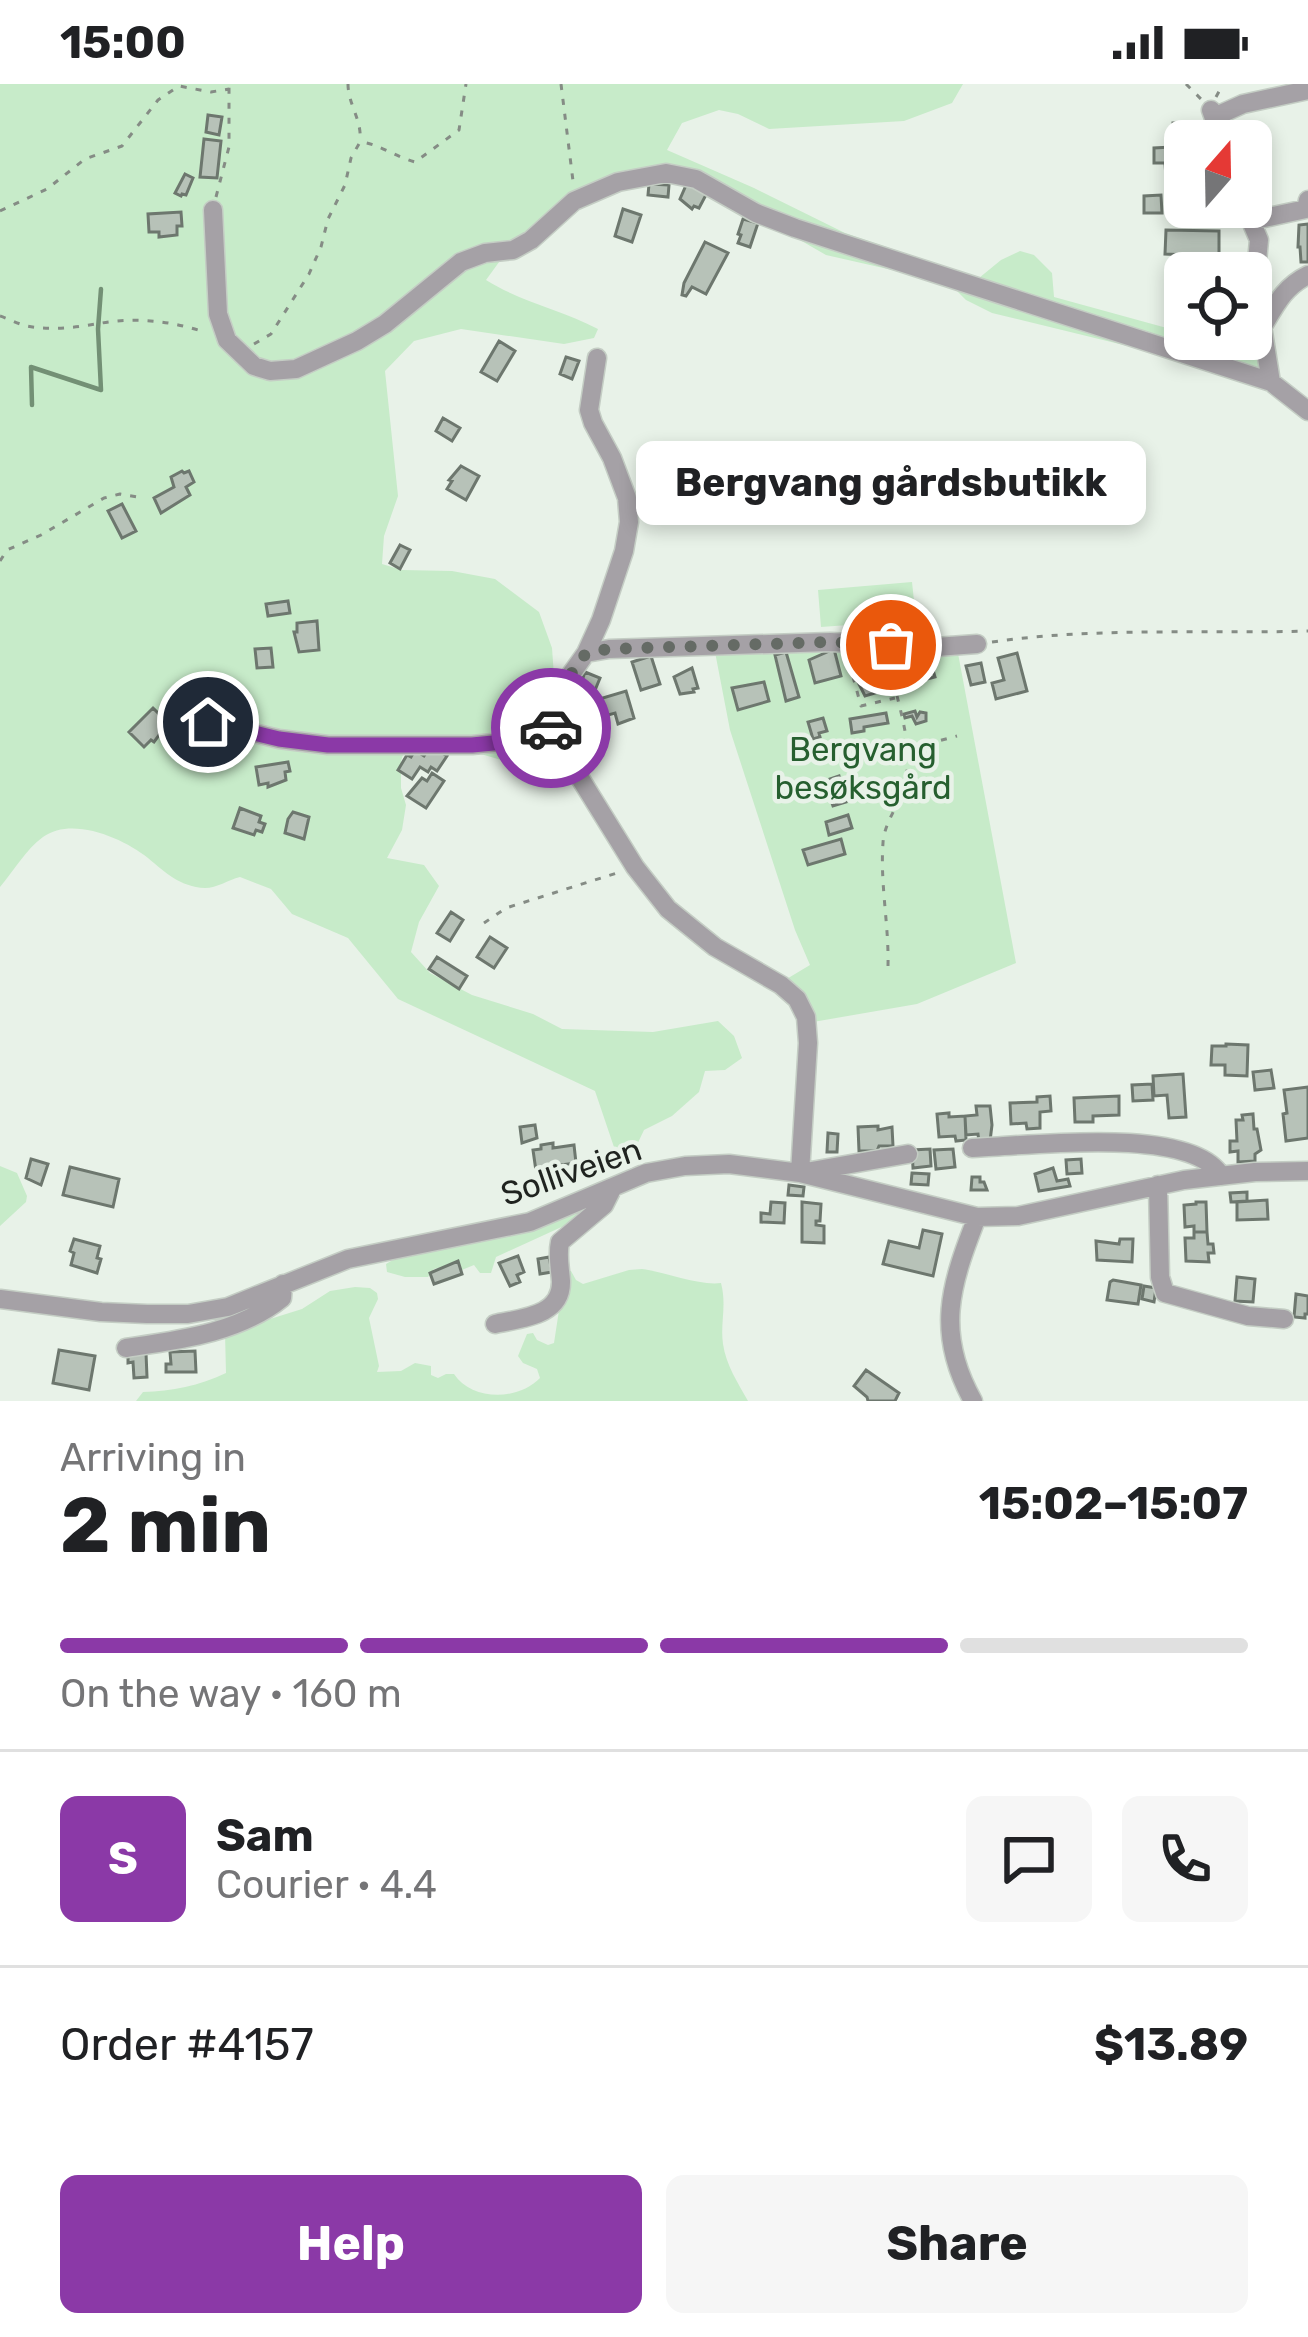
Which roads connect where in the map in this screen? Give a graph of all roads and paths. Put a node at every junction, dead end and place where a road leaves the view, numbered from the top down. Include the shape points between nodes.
1 (348, 84) edge
2 (466, 84) edge
3 (561, 84) edge
4 (1186, 84) edge
5 (229, 87) edge
6 (1308, 90) edge
7 (1212, 113) junction
8 (1214, 120) edge
9 (360, 142) junction
10 (574, 200) junction
11 (1308, 200) edge
12 (213, 210) joint
13 (0, 212) edge
14 (1272, 212) edge
15 (1308, 275) edge
16 (1272, 311) edge
17 (0, 316) edge
18 (226, 340) junction
19 (597, 358) dead end
20 (1268, 360) edge
21 (1271, 382) junction
22 (1308, 411) edge
23 (138, 497) dead end
24 (0, 540) edge
25 (7, 550) junction
26 (0, 561) edge
27 (1308, 631) edge
28 (846, 643) junction
29 (977, 644) joint
30 (586, 653) junction
31 (893, 678) dead end
32 (897, 698) junction
33 (208, 722) dead end
34 (559, 728) junction
35 (957, 736) dead end
36 (910, 748) junction
37 (635, 867) junction
38 (484, 923) dead end
39 (888, 966) dead end
40 (972, 1148) dead end
41 (908, 1154) dead end
42 (1308, 1171) edge
43 (800, 1173) junction
44 (1221, 1176) junction
45 (1158, 1186) junction
46 (612, 1189) junction
47 (977, 1217) junction
48 (283, 1284) junction
49 (0, 1299) edge
50 (1284, 1319) dead end
51 (495, 1324) dead end
52 (126, 1348) dead end
53 (973, 1401) edge

1 - 9 path
2 - 9 path via 459,130 415,162
3 - 10 path
4 - 7 path
5 - 12 path via 229,147
5 - 13 path via 179,86 122,146 85,159
6 - 7 street
7 - 8 street
9 - 18 path via 315,260 280,321 251,345
10 - 18 street via 531,240 460,262 385,324 296,369 254,366
10 - 21 street via 666,173 696,179 795,228
11 - 14 street via 1306,209
12 - 18 street
15 - 16 street
17 - 18 path via 30,327 142,320
19 - 30 street via 589,410 626,498 628,522
20 - 21 street
21 - 22 street
23 - 25 path via 104,499
24 - 25 path
25 - 26 path
27 - 29 path
28 - 29 street
28 - 30 street
28 - 32 path via 861,706
30 - 34 street via 569,677
31 - 32 path
32 - 36 path
33 - 34 street via 328,745 472,745
34 - 37 street via 575,770
35 - 36 path
36 - 39 path via 883,842
37 - 38 path via 506,908
37 - 43 street via 687,927 797,999 808,1043
40 - 44 street via 1134,1142 1201,1157
41 - 43 street
42 - 44 street, Solliveien
43 - 46 street, Solliveien via 685,1166
43 - 47 street, Solliveien
44 - 45 street, Solliveien
45 - 47 street, Solliveien
45 - 50 street via 1166,1293
46 - 48 street, Solliveien via 530,1222 348,1258
46 - 51 street via 560,1242 556,1302
47 - 53 street via 950,1314 951,1354
48 - 49 street, Solliveien via 188,1314
48 - 52 street via 282,1298 241,1322

